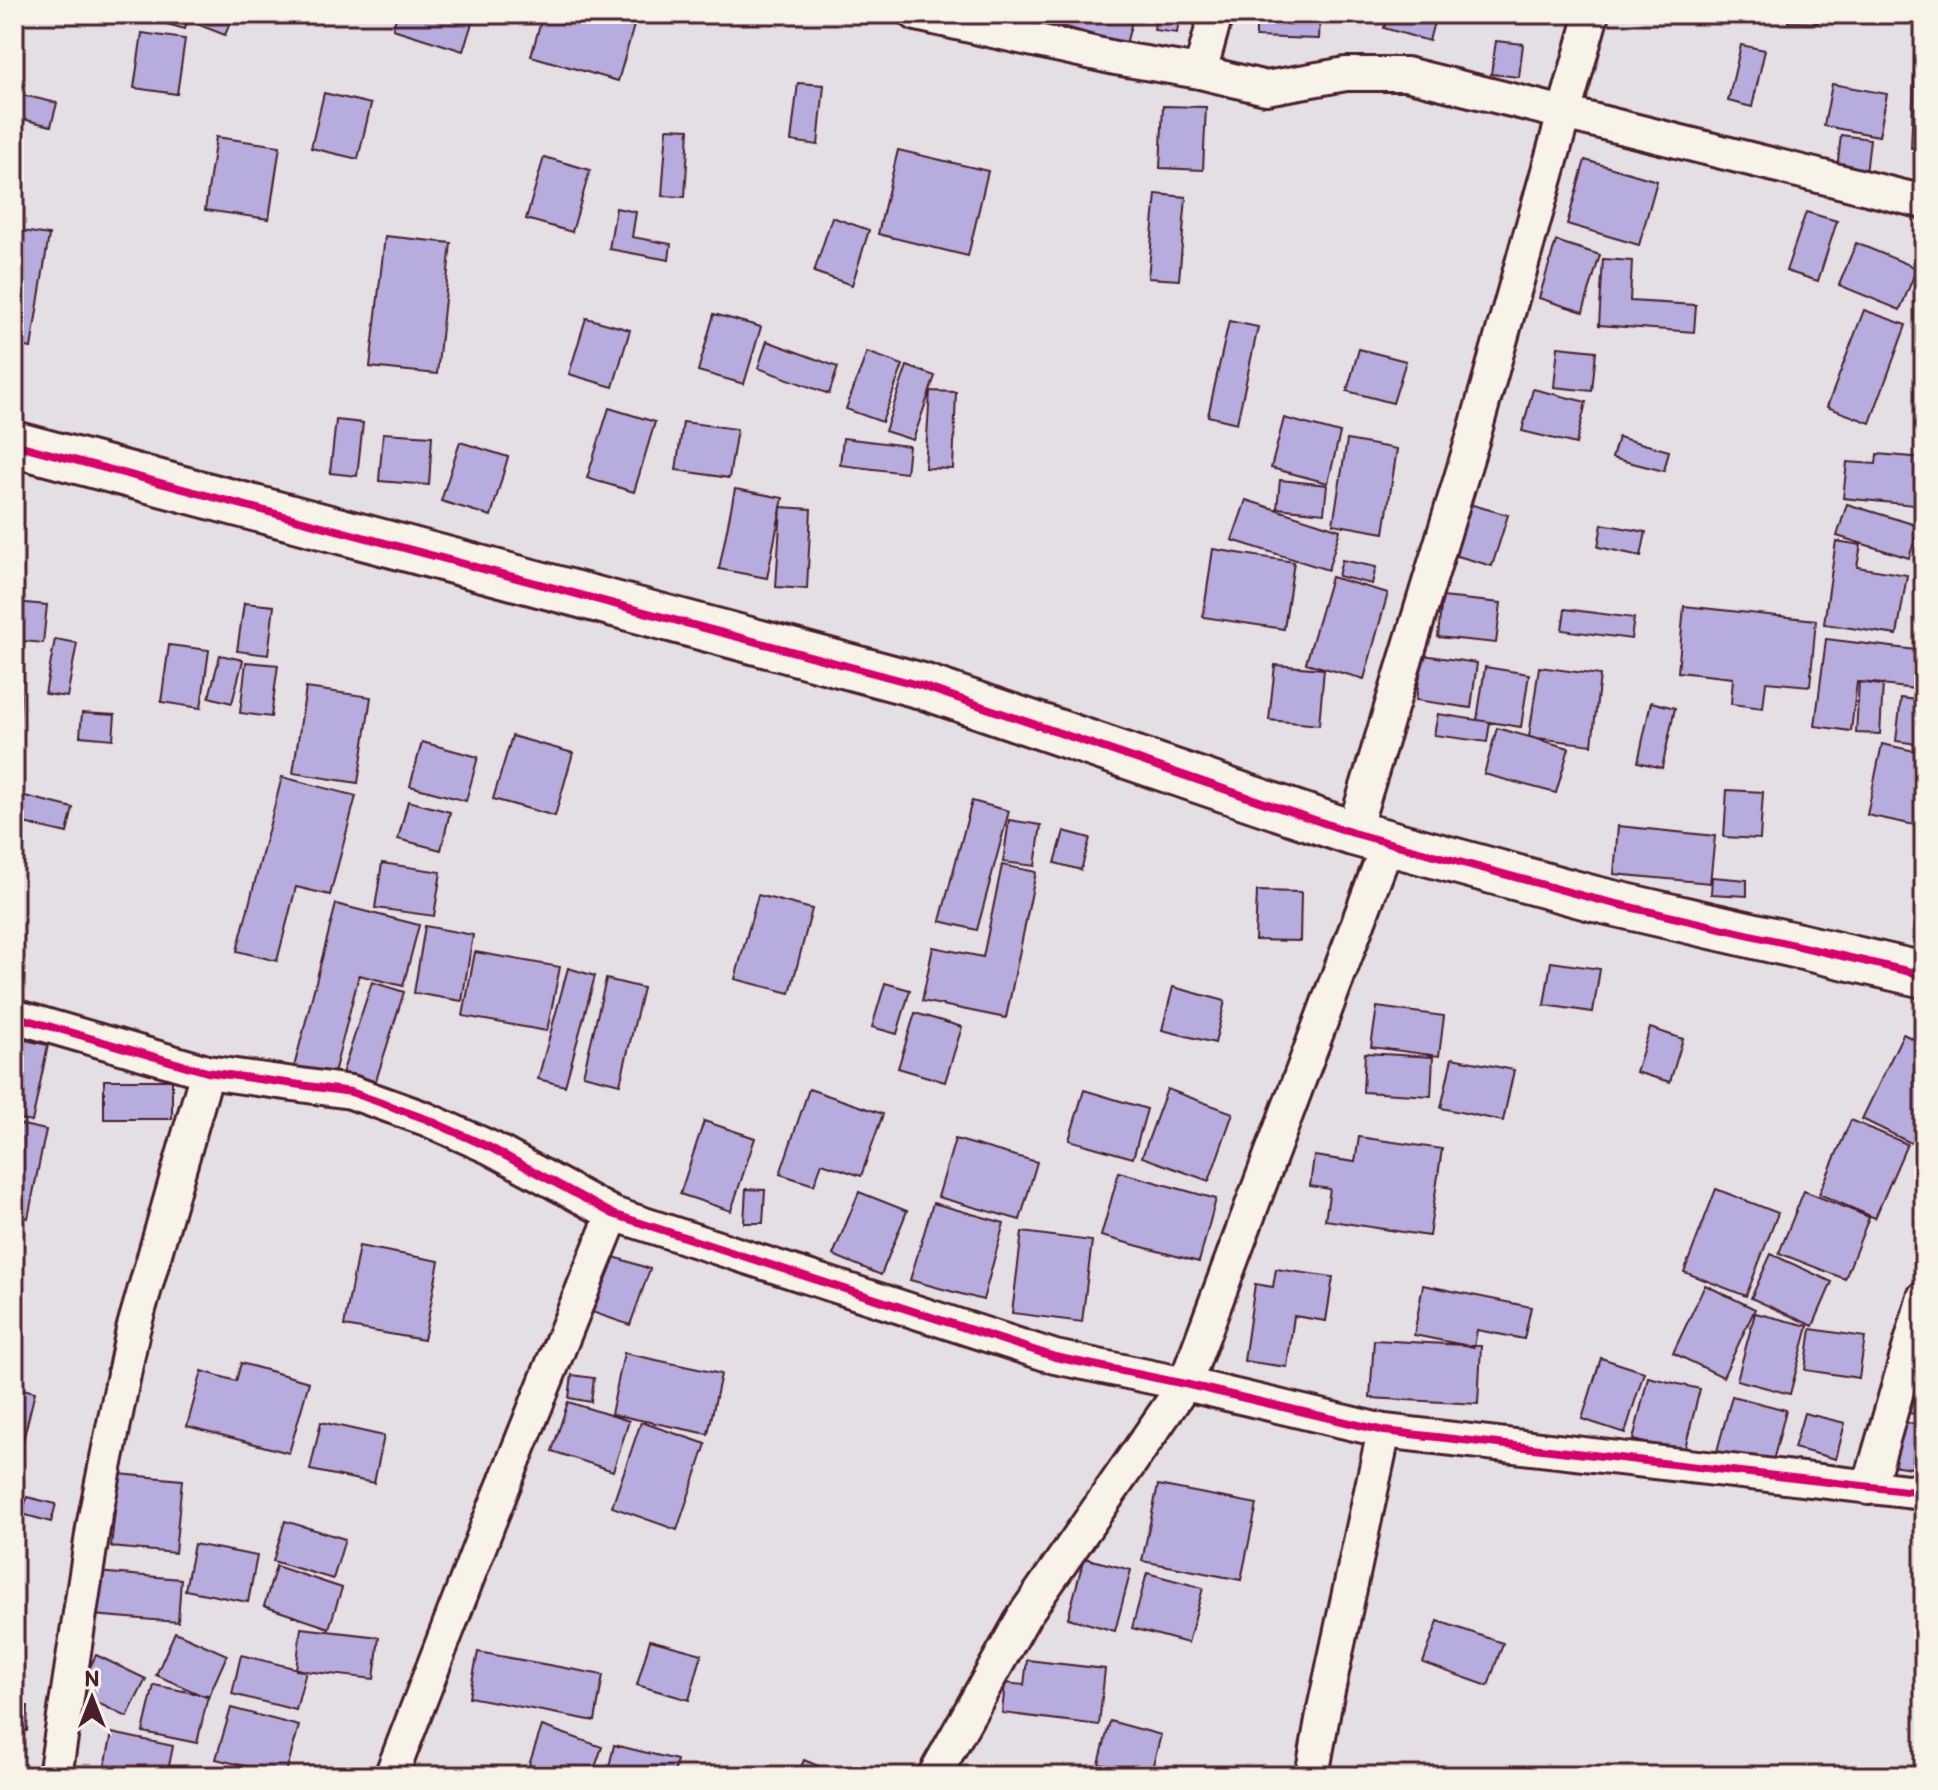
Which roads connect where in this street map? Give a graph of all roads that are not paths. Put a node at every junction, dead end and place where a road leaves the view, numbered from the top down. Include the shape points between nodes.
1 (916, 14) edge
2 (1216, 14) edge
3 (1592, 14) edge
4 (1200, 72) junction
5 (1564, 112) junction
6 (1924, 202) edge
7 (14, 444) edge
8 (1371, 838) junction
9 (1924, 975) edge
10 (14, 1016) edge
11 (207, 1072) junction
12 (613, 1214) junction
13 (1924, 1297) edge
14 (1185, 1384) junction
15 (1384, 1431) junction
16 (1869, 1488) junction
17 (1924, 1493) edge
18 (55, 1776) edge
19 (391, 1776) edge
20 (934, 1776) edge
21 (1312, 1776) edge

1 - 4 street
2 - 4 street
3 - 5 street
4 - 5 street via 1266,88 1346,74 1406,74
5 - 6 street
5 - 8 street via 1473,438
7 - 8 street via 922,686
8 - 9 street via 1595,899
8 - 14 street
10 - 11 street
11 - 12 street via 351,1092 491,1148
11 - 18 street via 133,1330 94,1522
12 - 14 street via 1055,1357
12 - 19 street
13 - 16 street
14 - 15 street
14 - 20 street via 1024,1616
15 - 16 street
15 - 21 street
16 - 17 street

